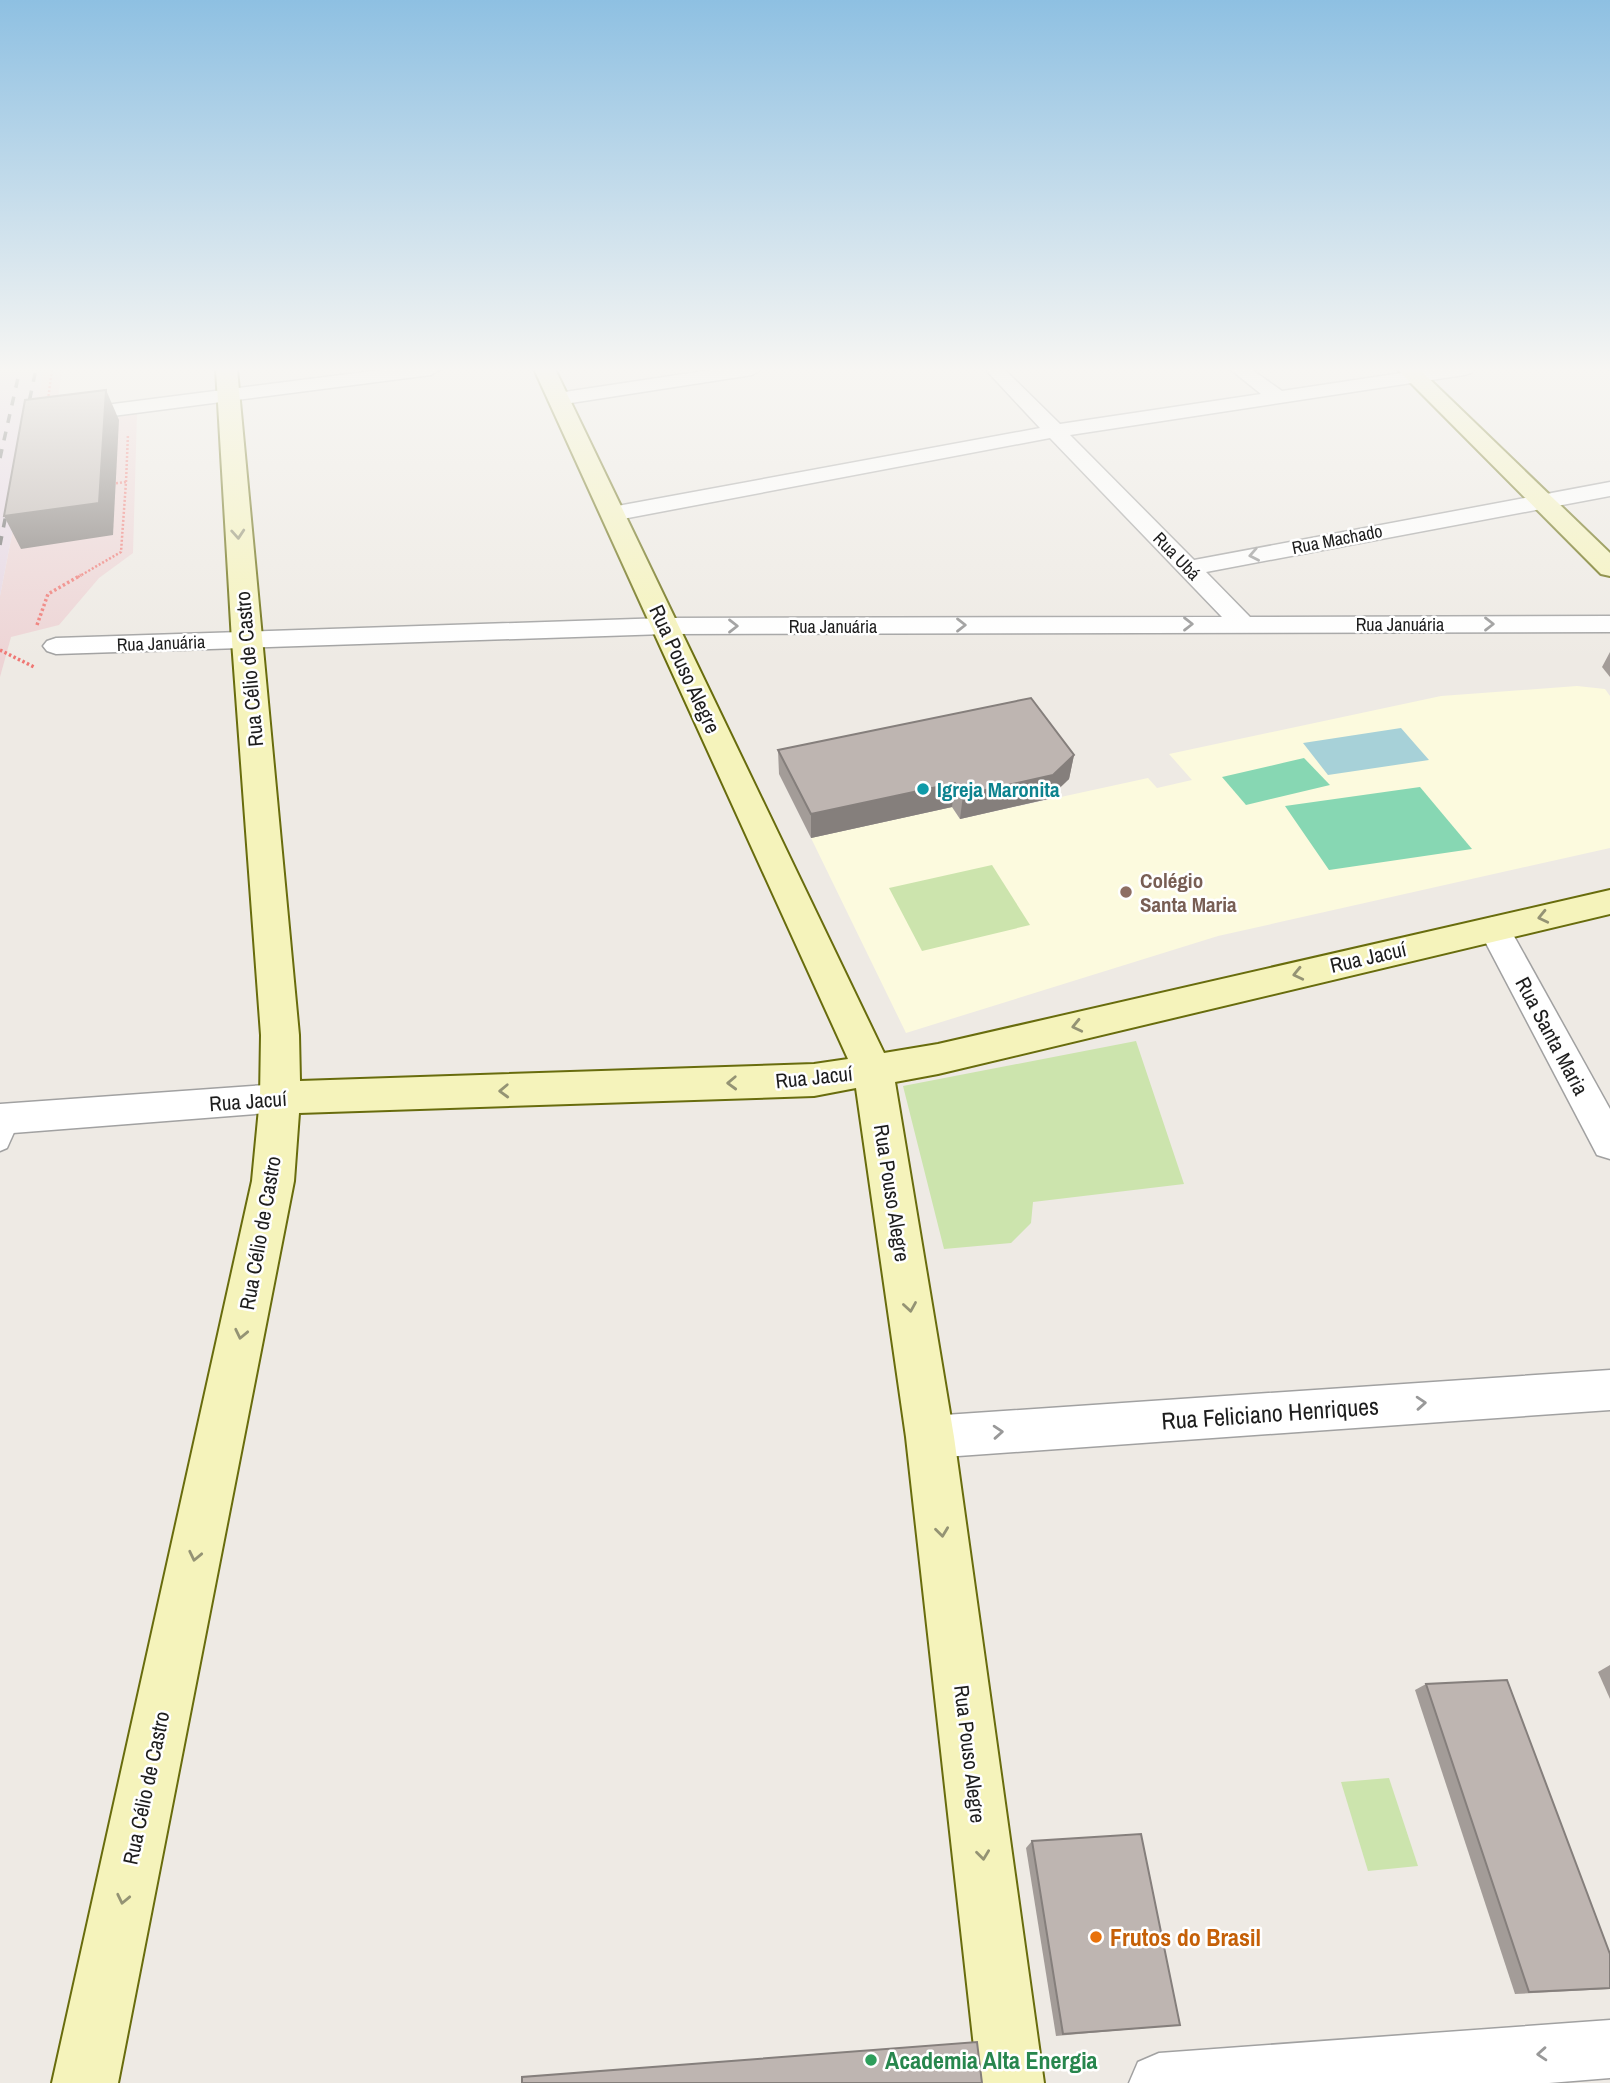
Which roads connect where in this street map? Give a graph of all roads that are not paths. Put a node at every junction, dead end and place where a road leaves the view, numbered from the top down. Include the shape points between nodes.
1 (234, 466) edge
2 (590, 466) edge
3 (868, 466) edge
4 (1091, 466) edge
5 (1506, 466) edge
6 (1610, 489) edge
7 (1540, 500) junction
8 (612, 514) junction
9 (1188, 568) junction
10 (1610, 568) edge
11 (1242, 624) junction
12 (1610, 624) edge
13 (665, 626) junction
14 (246, 641) junction
15 (56, 646) road end
16 (1610, 902) edge
17 (1494, 928) junction
18 (873, 1070) junction
19 (280, 1098) junction
20 (4, 1127) edge
21 (1610, 1144) edge
22 (1610, 1390) edge
23 (930, 1437) junction
24 (1610, 2049) edge
25 (85, 2083) edge
26 (1011, 2083) edge
27 (1159, 2083) edge

1 -> 14 street, Rua Célio de Castro
2 - 8 street, Rua Pouso Alegre
3 - 8 street
4 - 9 street, Rua Ubá
5 - 7 street
6 - 7 street, Rua Machado
7 -> 9 street, Rua Machado
7 - 10 street
8 - 13 street, Rua Pouso Alegre
9 - 11 street, Rua Ubá
11 -> 12 street, Rua Januária
13 -> 11 street, Rua Januária
13 - 14 street, Rua Januária
13 - 18 street, Rua Pouso Alegre
14 - 15 street, Rua Januária
14 - 19 street, Rua Célio de Castro via 281,1034
16 -> 17 street, Rua Jacuí
17 -> 18 street, Rua Jacuí via 938,1059
17 - 21 street, Rua Santa Maria
18 -> 19 street, Rua Jacuí via 814,1080
18 -> 23 street, Rua Pouso Alegre
19 - 20 street, Rua Jacuí
19 -> 25 street, Rua Célio de Castro via 273,1181
23 -> 22 street, Rua Feliciano Henriques
23 -> 26 street, Rua Pouso Alegre
24 -> 27 street

